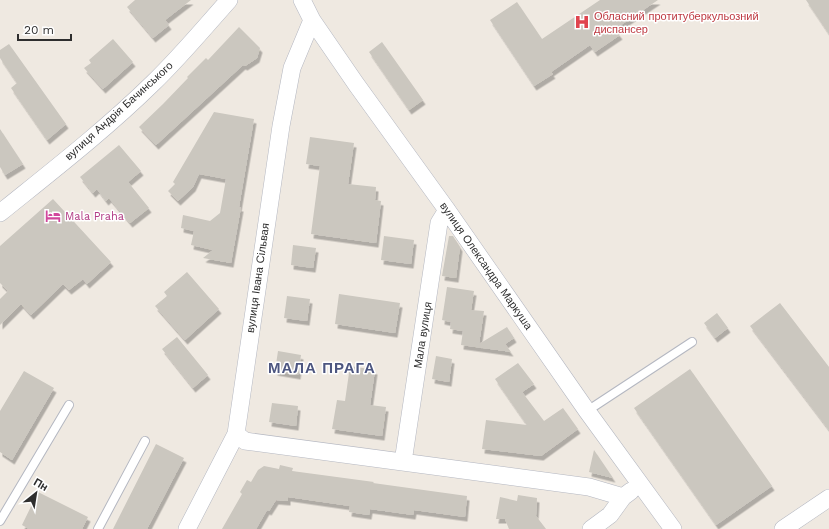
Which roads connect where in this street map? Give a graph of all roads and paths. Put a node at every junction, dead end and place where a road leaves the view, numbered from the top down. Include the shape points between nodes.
1 (229, 0) edge
2 (302, 0) edge
3 (312, 20) junction
4 (447, 210) junction
5 (0, 213) edge
6 (692, 342) dead end
7 (69, 405) dead end
8 (587, 411) junction
9 (236, 434) junction
10 (145, 441) dead end
11 (404, 462) junction
12 (639, 484) junction
13 (624, 497) junction
14 (829, 498) edge
15 (0, 521) edge
16 (98, 529) edge
17 (187, 529) edge
18 (591, 529) edge
19 (673, 529) edge
20 (783, 529) edge

1 - 5 street, вулиця Андрія Бачинського via 153,83 106,126
2 - 3 street, вулиця Олександра Маркуша
3 - 4 street, вулиця Олександра Маркуша
3 - 9 street, вулиця Івана Сільвая via 292,68 281,126
4 - 8 street, вулиця Олександра Маркуша
4 - 11 street, Мала вулиця via 440,223
6 - 8 lane
7 - 15 lane
8 - 12 street, вулиця Олександра Маркуша
9 - 11 street via 245,442
9 - 17 street, вулиця Івана Сільвая
10 - 16 lane
11 - 13 street via 589,487
12 - 13 street
12 - 19 street, вулиця Олександра Маркуша
13 - 18 street via 610,515
14 - 20 street

